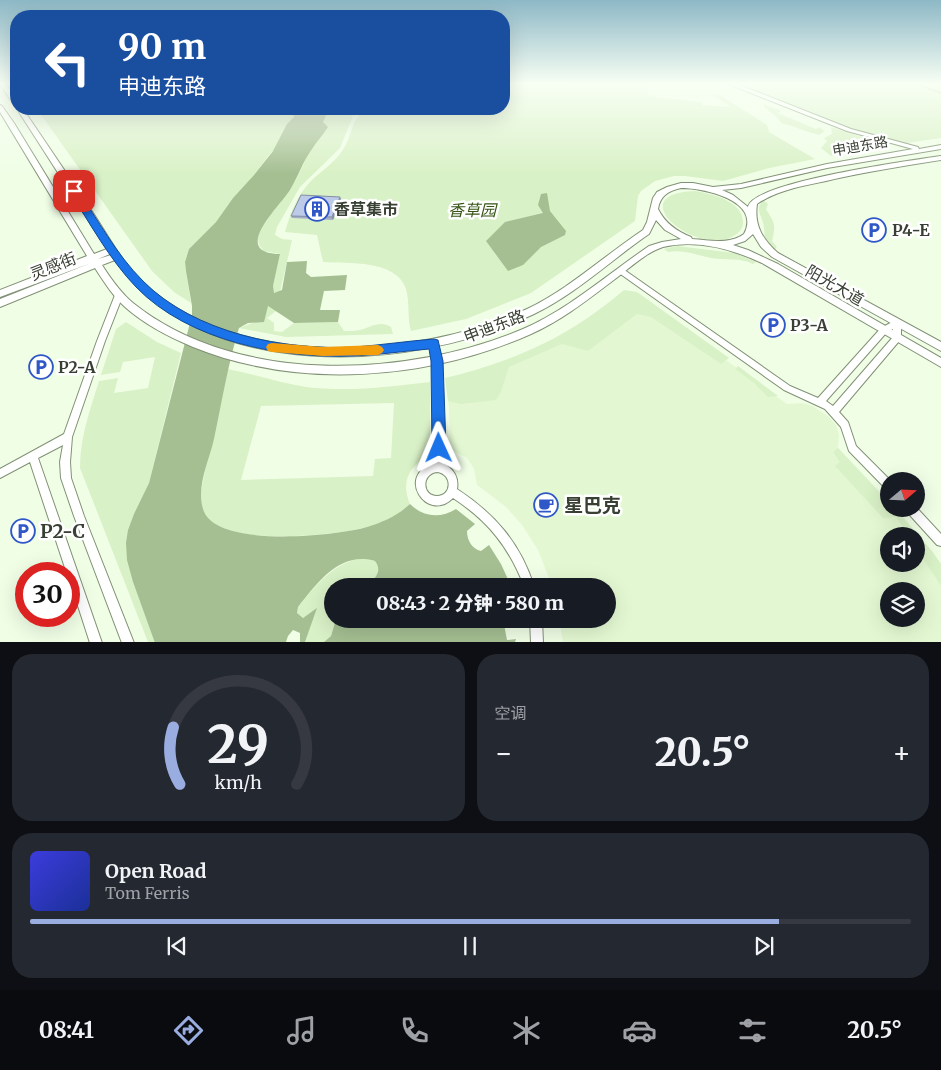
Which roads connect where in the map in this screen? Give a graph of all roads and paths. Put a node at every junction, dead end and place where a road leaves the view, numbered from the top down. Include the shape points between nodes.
1 (4, 114) edge
2 (801, 114) edge
3 (809, 114) edge
4 (24, 115) edge
5 (941, 147) edge
6 (930, 149) junction
7 (888, 156) junction
8 (941, 158) edge
9 (696, 186) junction
10 (654, 210) junction
11 (753, 222) junction
12 (710, 244) junction
13 (114, 253) junction
14 (95, 261) junction
15 (621, 271) junction
16 (0, 294) edge
17 (120, 295) junction
18 (0, 303) edge
19 (897, 323) junction
20 (884, 330) junction
21 (897, 338) junction
22 (434, 343) junction
23 (941, 347) edge
24 (437, 361) junction
25 (941, 363) edge
26 (820, 402) junction
27 (834, 411) junction
28 (68, 438) junction
29 (33, 457) junction
30 (439, 467) junction
31 (0, 474) edge
32 (880, 477) edge
33 (452, 491) junction
34 (919, 518) edge
35 (941, 541) edge
36 (526, 578) edge
37 (536, 628) edge
38 (96, 642) edge
39 (128, 642) edge
40 (537, 642) edge

1 - 14 street, 申迪东路
2 - 7 street via 888,146 895,152
3 - 6 street via 866,136
4 - 13 street, 申迪东路
5 - 6 street, 申迪东路
6 - 7 street, 申迪东路
7 - 9 street, 申迪东路 via 786,174 741,186
8 - 11 street, 申迪东路 via 763,195 753,203
9 - 10 street, 申迪东路 via 660,194
9 - 11 street, 阳光大道 via 734,198 750,213
10 - 12 street via 658,219 681,237
10 - 22 street, 申迪东路 via 653,222 646,232 552,299 502,324
11 - 12 street via 752,230 745,238
11 - 19 street, 阳光大道 via 762,242 776,254
12 - 15 street, 申迪东路 via 677,241 660,244
12 - 20 street, 阳光大道 via 744,252
13 - 14 street, 灵感街
13 - 22 street, 申迪东路 via 156,299 215,331 272,347 354,352
14 - 16 street, 灵感街
14 - 17 street, 申迪东路
14 - 18 street, 灵感街
15 - 24 street, 申迪东路 via 586,298 526,332
15 - 26 street via 787,388
17 - 24 street, 申迪东路 via 156,324 200,346 238,358 338,369
17 - 28 street via 100,341
19 - 20 street
19 - 21 street
19 - 23 street, 阳光大道
20 - 21 street, 阳光大道
20 - 26 street
21 - 25 street, 阳光大道
21 - 27 street
22 - 24 street
24 - 30 street
26 - 27 street
27 - 32 street via 845,425 852,448
28 - 29 street
28 - 39 street via 66,478
29 - 31 street
29 - 38 street
30 - 33 street via 452,475
30 - 33 street via 424,473 420,483 423,493 438,500
33 - 36 street via 473,504 493,523 512,547
34 - 35 street
37 - 40 street

